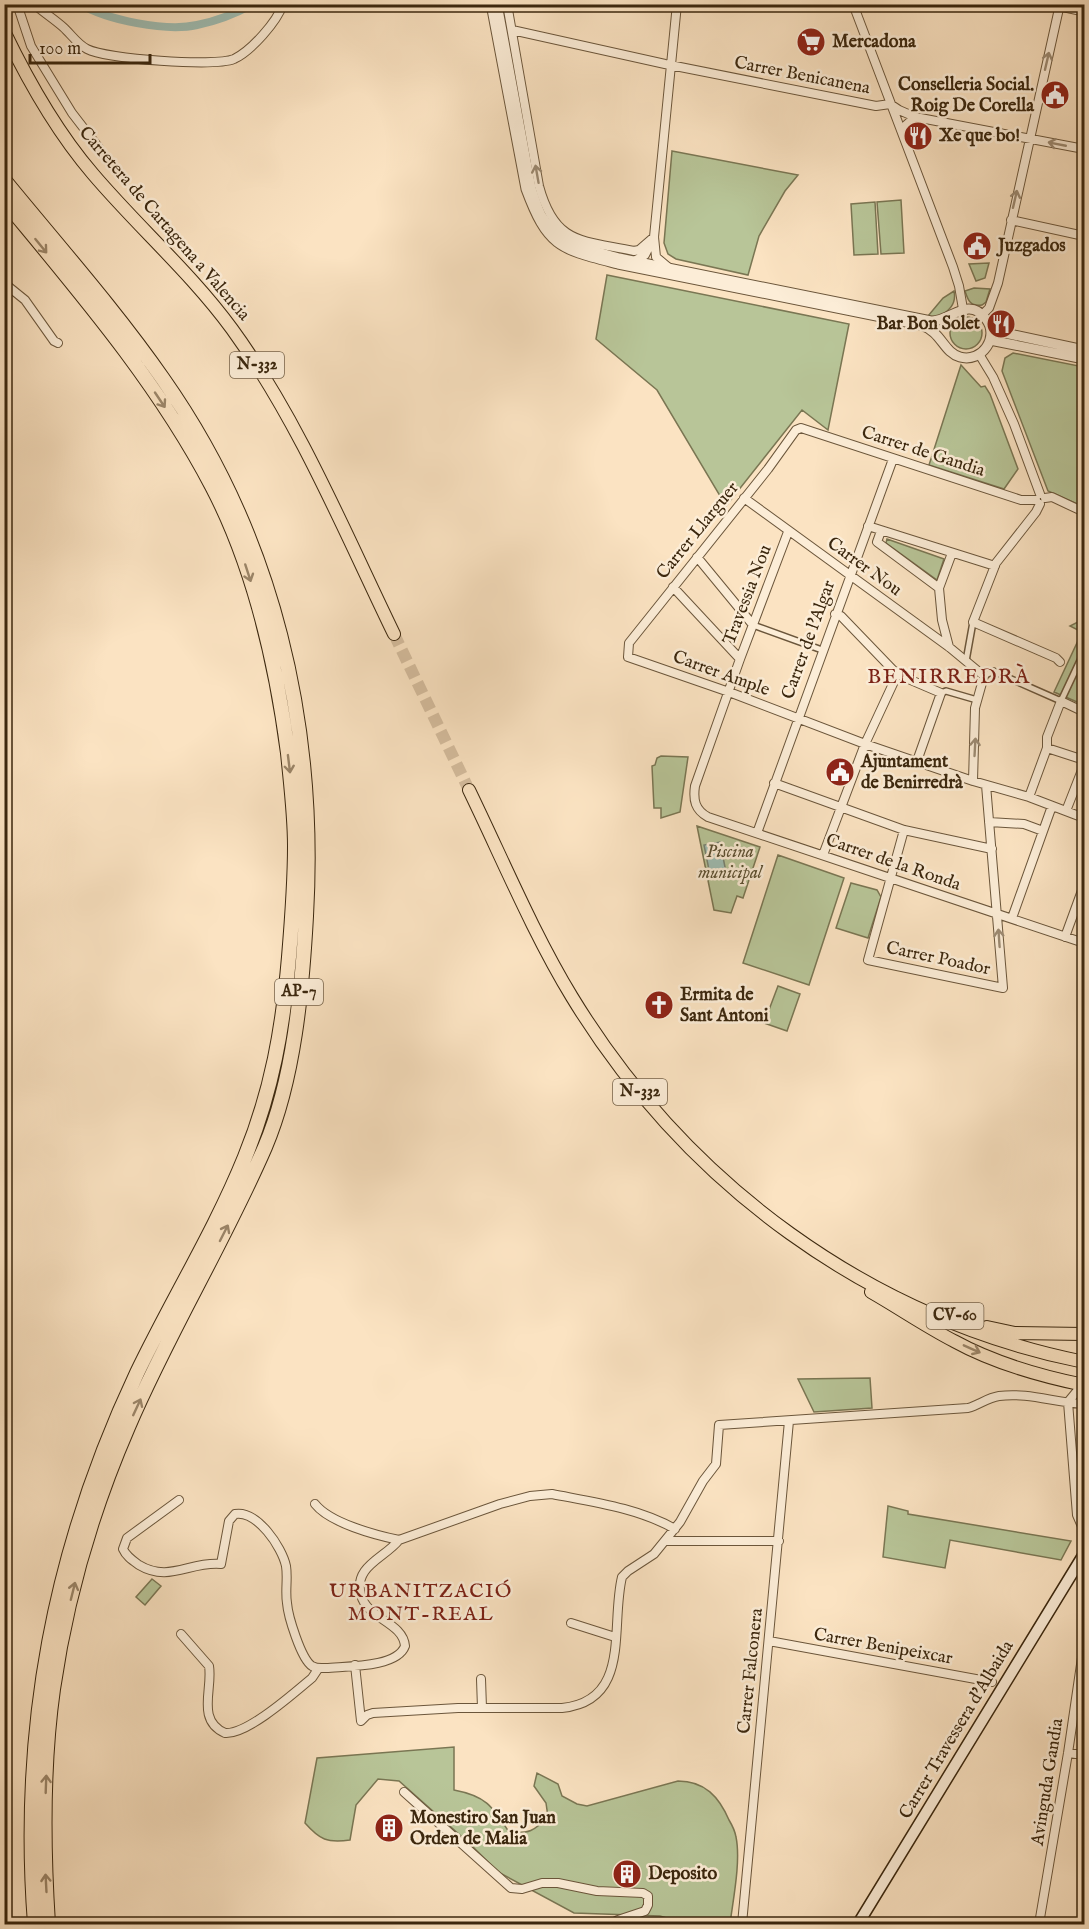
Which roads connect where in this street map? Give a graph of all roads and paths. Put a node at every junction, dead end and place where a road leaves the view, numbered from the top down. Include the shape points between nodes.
1 (17, 4) edge
2 (34, 4) edge
3 (283, 4) edge
4 (492, 4) edge
5 (497, 4) edge
6 (507, 4) edge
7 (676, 4) edge
8 (1057, 5) edge
9 (855, 7) edge
10 (1084, 11) edge
11 (512, 30) junction
12 (4, 31) edge
13 (4, 45) edge
14 (671, 66) junction
15 (890, 104) junction
16 (915, 117) junction
17 (903, 136) junction
18 (1029, 138) junction
19 (99, 148) dead end
20 (1084, 149) edge
21 (4, 180) edge
22 (4, 200) edge
23 (1011, 220) junction
24 (137, 222) junction
25 (1084, 236) edge
26 (654, 237) junction
27 (634, 261) junction
28 (668, 267) junction
29 (4, 283) edge
30 (963, 309) junction
31 (950, 315) junction
32 (982, 315) junction
33 (990, 335) junction
34 (943, 342) junction
35 (58, 344) dead end
36 (1084, 350) edge
37 (979, 354) junction
38 (1084, 359) edge
39 (801, 428) joint
40 (892, 459) junction
41 (1040, 496) junction
42 (744, 498) junction
43 (1084, 512) edge
44 (868, 526) junction
45 (788, 531) junction
46 (880, 531) junction
47 (952, 553) junction
48 (697, 557) junction
49 (995, 566) junction
50 (849, 574) junction
51 (673, 587) junction
52 (939, 588) junction
53 (835, 614) junction
54 (974, 622) junction
55 (753, 625) junction
56 (394, 634) tunnel mouth
57 (949, 647) junction
58 (822, 650) junction
59 (1084, 652) edge
60 (628, 657) joint
61 (740, 659) junction
62 (966, 661) junction
63 (1060, 662) dead end
64 (898, 673) junction
65 (984, 676) junction
66 (729, 692) junction
67 (941, 693) junction
68 (977, 700) junction
69 (1061, 701) junction
70 (1084, 711) edge
71 (797, 718) junction
72 (865, 744) junction
73 (1047, 748) junction
74 (1084, 760) edge
75 (917, 761) junction
76 (1084, 765) edge
77 (973, 781) junction
78 (774, 783) junction
79 (986, 785) junction
80 (469, 790) tunnel mouth
81 (1029, 797) junction
82 (695, 805) joint
83 (1052, 806) junction
84 (840, 807) junction
85 (1066, 811) junction
86 (1084, 818) edge
87 (990, 822) junction
88 (904, 830) junction
89 (1043, 831) junction
90 (757, 833) junction
91 (992, 849) junction
92 (823, 855) junction
93 (892, 878) junction
94 (1084, 885) edge
95 (996, 913) junction
96 (1012, 918) junction
97 (1065, 937) junction
98 (1084, 943) edge
99 (818, 1252) junction
100 (833, 1263) junction
101 (1084, 1334) edge
102 (1084, 1362) edge
103 (1083, 1385) edge
104 (1068, 1402) junction
105 (1084, 1404) edge
106 (789, 1421) junction
107 (179, 1500) dead end
108 (315, 1504) dead end
109 (675, 1529) junction
110 (1084, 1531) edge
111 (399, 1540) junction
112 (666, 1541) junction
113 (779, 1541) junction
114 (1084, 1554) edge
115 (571, 1623) dead end
116 (181, 1634) dead end
117 (615, 1637) junction
118 (770, 1641) junction
119 (1084, 1644) edge
120 (355, 1665) junction
121 (318, 1668) junction
122 (481, 1679) dead end
123 (992, 1682) dead end
124 (482, 1708) junction
125 (1068, 1753) junction
126 (1084, 1755) edge
127 (404, 1792) dead end
128 (35, 1924) edge
129 (48, 1924) edge
130 (610, 1924) edge
131 (742, 1924) edge
132 (858, 1924) edge
133 (1039, 1924) edge

1 - 19 street via 31,46 72,113
2 - 3 street via 88,49 164,61 234,59 262,36
4 - 34 street via 526,189 536,218 564,248 618,264 915,324 929,328
5 - 27 street via 531,188 541,215 566,241
6 - 11 street
7 - 14 street
8 - 10 street
18 -> 8 street
9 - 15 street
11 - 14 street, Carrer Benicanena
26 -> 11 street via 639,250 633,250 579,241 556,225 539,186
12 - 24 highway, Carretera de Cartagena a Valencia / N-332 via 66,140
13 - 24 highway via 66,150 114,207
14 - 15 street, Carrer Benicanena via 876,106
14 - 26 street
15 - 16 street, Carrer Benicanena
15 - 17 street
16 - 17 street via 905,126
16 - 18 street, Carrer Benicanena
17 - 30 street via 956,276
20 -> 18 street, Carrer Benicanena
23 -> 18 street
129 -> 21 highway, AP-7 via 48,1743 53,1689 70,1605 91,1523 128,1426 267,1143 282,1098 291,1057 305,940 307,808 299,729 284,646 258,560 227,486 164,380
22 -> 128 highway, AP-7 via 153,390 177,425 228,521 272,658 283,717 295,846 282,1023 261,1117 231,1191 116,1420 96,1470 63,1579 44,1665 36,1733 31,1844
23 - 25 street
23 - 32 street via 998,283 989,308
24 - 56 highway, Carretera de Cartagena a Valencia / N-332 via 214,306 261,370
26 - 27 street via 645,255
26 - 28 street via 656,257
27 - 28 street
28 - 31 street via 931,321
29 - 35 street via 25,300
30 - 31 street
30 - 32 street
31 - 34 street via 943,328
32 - 33 street
33 - 36 street
33 - 37 street
33 - 38 street
34 - 37 street via 958,356
37 - 41 street via 1014,424
39 - 40 street, Carrer de Gandia
39 - 42 street, Carrer Llarguer
40 - 41 street, Carrer de Gandia via 1021,500
40 - 44 street, Carrer de l'Algar
41 - 43 street, Carrer de Gandia via 1052,497
41 - 49 street via 1036,512
42 - 45 street, Carrer Nou
42 - 48 street, Carrer Llarguer
44 - 46 street
44 - 50 street, Carrer de l'Algar
45 - 50 street, Carrer Nou
45 - 55 street, Travessia Nou
46 - 47 street
46 - 52 street via 877,542
47 - 49 street
47 - 52 street
48 - 51 street, Carrer Llarguer
48 - 55 street
49 - 54 street
50 - 53 street, Carrer de l'Algar
50 - 57 street, Carrer Nou
51 - 60 street, Carrer Llarguer via 628,643
51 - 61 street
52 - 57 street
53 - 58 street, Carrer de l'Algar
53 - 64 street
54 - 62 street
54 - 63 street
55 - 58 street
55 - 61 street, Travessia Nou
57 - 62 street, Carrer Nou
58 - 71 street, Carrer de l'Algar
59 - 69 street
60 - 66 street, Carrer Ample
61 - 66 street, Travessia Nou
62 - 65 street, Carrer Nou
64 - 67 street
64 - 72 street
65 - 68 street
65 - 69 street via 993,671
66 - 71 street, Carrer Ample
66 - 82 street, Travessia Nou via 695,786
67 - 68 street
67 - 75 street
77 -> 68 street
69 - 70 street
69 - 73 street via 1047,737
71 - 72 street, Carrer Ample
71 - 78 street, Carrer de l'Algar
72 - 75 street, Carrer Ample
72 - 84 street
73 - 74 street
73 - 81 street
75 - 77 street, Carrer Ample
76 - 85 street
77 - 79 street, Carrer Ample
78 - 84 street
78 - 90 street, Carrer de l'Algar
79 - 81 street, Carrer Ample
79 - 87 street
80 - 99 highway, N-332 via 571,996 604,1046 692,1151 747,1201
81 - 83 street, Carrer Ample
82 - 90 street, Carrer de la Ronda via 708,817
83 - 85 street, Carrer Ample
83 - 89 street
84 - 88 street
84 - 92 street
85 - 86 street, Carrer Ample
87 - 89 street via 1024,824
87 - 91 street
88 - 91 street
88 - 93 street
89 - 96 street
90 - 92 street, Carrer de la Ronda
91 - 95 street
92 - 93 street, Carrer de la Ronda
93 - 95 street, Carrer de la Ronda
93 -> 95 street, Carrer Poador via 868,960 1003,988
94 - 97 street
95 - 96 street, Carrer de la Ronda
96 - 97 street, Carrer de la Ronda
97 - 98 street, Carrer de la Ronda
99 - 100 highway, N-332
99 -> 103 highway via 828,1267 955,1341 1006,1364
100 - 101 highway, CV-60 via 996,1330 1035,1335
100 - 102 highway, N-332 via 968,1329
103 - 104 street
104 - 105 street
104 - 106 street via 1000,1396 968,1408
104 - 110 street via 1077,1507
106 - 109 street via 718,1425 716,1464
106 - 113 street, Carrer Falconera
107 - 121 street via 127,1538 123,1548 126,1555 158,1573 221,1564 231,1518 242,1513 251,1516 282,1555 288,1611 303,1654
108 - 111 street via 334,1518
109 - 111 street via 632,1512 543,1494 500,1504
109 - 112 street
111 - 120 street via 366,1569 360,1593 376,1616 402,1634 404,1650 384,1662
112 - 113 street
112 - 117 street via 622,1577
113 - 118 street, Carrer Falconera
114 - 132 main road, Carrer Travessera d'Albaida
115 - 117 street
116 - 121 street via 208,1666 207,1712 214,1725 225,1733 239,1731 258,1720 312,1678
117 - 124 street via 607,1683 588,1701 562,1708
118 - 123 street, Carrer Benipeixcar
118 - 131 street, Carrer Falconera
119 - 125 street, Avinguda Gandia
120 - 121 street
120 - 124 street via 361,1721 373,1713
122 - 124 street
125 - 126 street
125 - 133 street, Avinguda Gandia
127 - 130 street via 511,1888 558,1883 648,1896 645,1911

